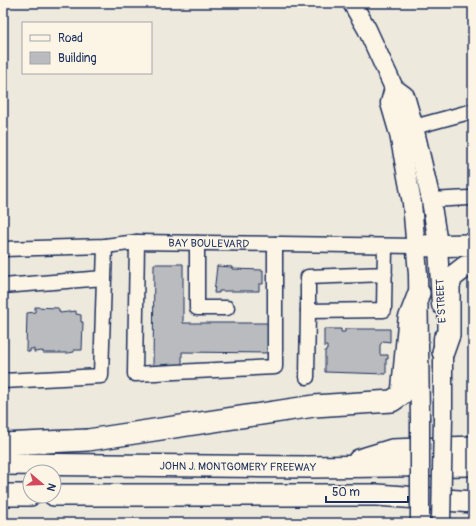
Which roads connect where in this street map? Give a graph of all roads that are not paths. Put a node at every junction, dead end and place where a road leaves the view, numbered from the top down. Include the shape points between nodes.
1 (352, 3) edge
2 (394, 88) junction
3 (473, 111) edge
4 (414, 127) junction
5 (469, 198) dead end
6 (431, 200) junction
7 (137, 242) junction
8 (197, 243) junction
9 (275, 244) junction
10 (438, 244) junction
11 (473, 245) edge
12 (105, 246) junction
13 (385, 246) junction
14 (415, 246) junction
15 (3, 248) edge
16 (473, 265) edge
17 (385, 274) junction
18 (104, 278) junction
19 (3, 286) edge
20 (419, 292) junction
21 (227, 308) dead end
22 (308, 311) junction
23 (444, 352) junction
24 (308, 377) dead end
25 (3, 381) edge
26 (3, 444) edge
27 (473, 447) edge
28 (3, 464) edge
29 (473, 466) edge
30 (338, 467) junction
31 (22, 495) edge
32 (62, 495) edge
33 (3, 496) edge
34 (473, 502) edge
35 (420, 523) edge
36 (441, 523) edge

1 - 2 main road, E STREET
2 - 4 main road, E STREET via 405,96
2 - 14 main road, E STREET via 390,104 407,173
3 - 4 street
4 - 6 main road, E STREET
5 - 6 street
6 - 10 main road, E STREET
7 - 8 street, BAY BOULEVARD
7 - 9 street via 135,374 275,366
7 - 12 street, BAY BOULEVARD
8 - 9 street, BAY BOULEVARD
8 - 21 street via 197,308
9 - 13 street, BAY BOULEVARD
10 - 11 highway
10 - 14 highway
10 - 23 main road, E STREET
12 - 15 street, BAY BOULEVARD
12 - 18 street
13 - 14 street, BAY BOULEVARD
13 - 17 street
14 - 20 main road, E STREET
16 - 23 highway via 465,267 452,277 449,286 449,335
17 - 22 street via 308,277
17 - 22 street via 384,310
18 - 19 street
18 - 25 street via 101,376
20 - 26 highway via 409,319 402,394 392,401 314,406 88,440
20 - 35 main road, E STREET, bridge
22 - 24 street
23 - 36 main road, E STREET, bridge
27 - 30 highway via 392,450
28 - 30 highway, JOHN J. MONTGOMERY FREEWAY
29 - 30 highway, JOHN J. MONTGOMERY FREEWAY
31 - 33 highway
32 - 34 highway via 377,495

